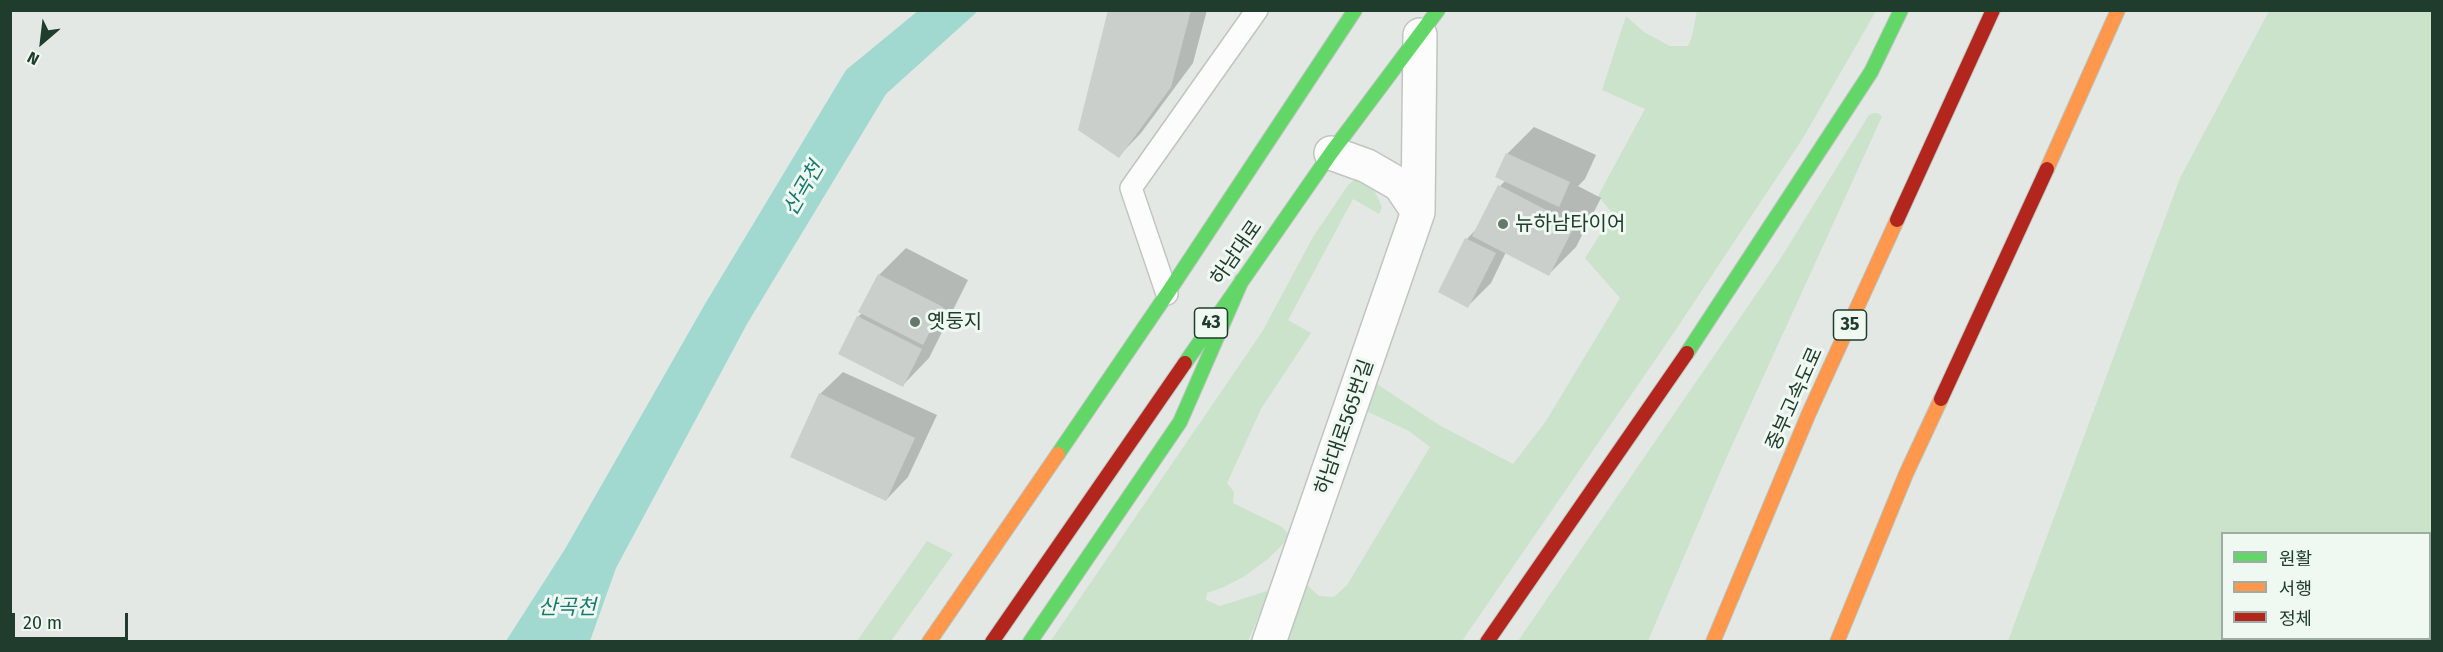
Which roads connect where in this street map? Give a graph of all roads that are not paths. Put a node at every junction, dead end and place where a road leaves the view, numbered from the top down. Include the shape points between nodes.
1 (1257, 10) edge
2 (1355, 10) edge
3 (1901, 10) edge
4 (1994, 10) edge
5 (2118, 10) edge
6 (1429, 23) edge
7 (1331, 153) junction
8 (1418, 212) junction
9 (1242, 280) junction
10 (1167, 294) junction
11 (929, 642) edge
12 (992, 642) edge
13 (1030, 642) edge
14 (1269, 642) edge
15 (1486, 642) edge
16 (1713, 642) edge
17 (1837, 642) edge

1 - 10 lane via 1131,188
2 - 10 main road, 하남대로
3 - 15 main road via 1871,72 1702,331
4 - 16 main road, 중부고속도로 / 35 via 1809,412
5 - 17 main road via 2020,232 1906,474
6 - 7 main road, 하남대로 / 43
6 - 8 street, 하남대로565번길
7 - 8 street via 1400,185
7 - 9 main road, 하남대로 / 43
8 - 14 street, 하남대로565번길
9 - 12 main road, 하남대로 / 43
9 - 13 main road via 1180,422
10 - 11 main road, 하남대로

